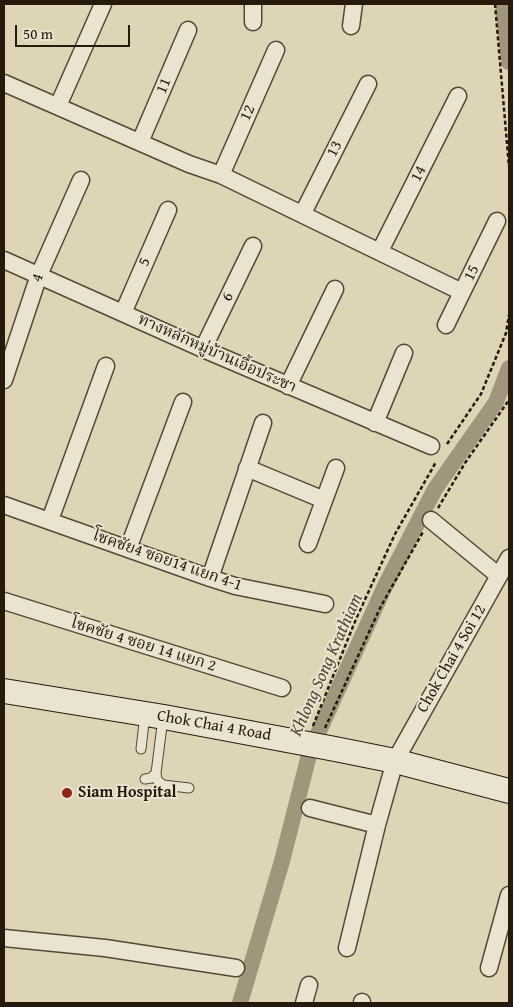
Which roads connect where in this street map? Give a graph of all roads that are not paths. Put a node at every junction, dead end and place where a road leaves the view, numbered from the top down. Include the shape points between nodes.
1 (103, 4) edge
2 (253, 4) edge
3 (354, 4) edge
4 (253, 22) dead end
5 (351, 26) dead end
6 (188, 30) dead end
7 (276, 50) dead end
8 (4, 83) edge
9 (368, 84) dead end
10 (458, 96) dead end
11 (58, 106) junction
12 (140, 142) junction
13 (221, 175) junction
14 (81, 180) dead end
15 (168, 210) dead end
16 (303, 213) junction
17 (497, 221) dead end
18 (253, 246) dead end
19 (380, 251) junction
20 (4, 260) edge
21 (39, 275) junction
22 (335, 289) dead end
23 (462, 292) junction
24 (123, 313) junction
25 (446, 325) dead end
26 (203, 349) junction
27 (404, 353) dead end
28 (106, 366) dead end
29 (4, 380) edge
30 (288, 386) junction
31 (183, 402) dead end
32 (263, 423) dead end
33 (375, 423) junction
34 (438, 450) road end
35 (247, 468) junction
36 (336, 468) dead end
37 (324, 500) junction
38 (4, 505) edge
39 (50, 520) junction
40 (431, 520) road end
41 (308, 544) dead end
42 (128, 549) junction
43 (509, 558) edge
44 (500, 576) junction
45 (210, 578) junction
46 (4, 601) edge
47 (325, 604) dead end
48 (282, 688) dead end
49 (5, 693) edge
50 (154, 715) junction
51 (141, 749) dead end
52 (395, 760) junction
53 (156, 774) junction
54 (145, 779) dead end
55 (190, 788) dead end
56 (509, 791) edge
57 (310, 808) dead end
58 (377, 825) junction
59 (509, 895) edge
60 (4, 938) edge
61 (347, 948) dead end
62 (236, 968) dead end
63 (489, 968) dead end
64 (309, 985) dead end
65 (304, 1003) edge

1 - 11 street
2 - 4 street
3 - 5 street
6 - 12 street, 11
7 - 13 street, 12
8 - 11 street
9 - 16 street, 13
10 - 19 street, 14
11 - 12 street
12 - 13 street
13 - 16 street
14 - 21 street, 4
15 - 24 street, 5
16 - 19 street
17 - 23 street, 15
18 - 26 street, 6
19 - 23 street
20 - 21 street, ทางหลักหมู่บ้านเอื้อประชา
21 - 24 street, ทางหลักหมู่บ้านเอื้อประชา
21 - 29 street, 4
22 - 30 street
23 - 25 street, 15
24 - 26 street, ทางหลักหมู่บ้านเอื้อประชา
26 - 30 street, ทางหลักหมู่บ้านเอื้อประชา
27 - 33 street
28 - 39 street
30 - 33 street, ทางหลักหมู่บ้านเอื้อประชา
31 - 42 street
32 - 35 street
33 - 34 street, ทางหลักหมู่บ้านเอื้อประชา
35 - 37 street
35 - 45 street
36 - 37 street
37 - 41 street
38 - 39 street, โชคชัย4 ซอย14 แยก 4-1
39 - 42 street, โชคชัย4 ซอย14 แยก 4-1
40 - 44 street
42 - 45 street, โชคชัย4 ซอย14 แยก 4-1
43 - 44 street, Chok Chai 4 Soi 12
44 - 52 street, Chok Chai 4 Soi 12
45 - 47 street, โชคชัย4 ซอย14 แยก 4-1
46 - 48 street, โชคชัย 4 ซอย 14 แยก 2
49 - 50 main road, Chok Chai 4 Road
50 - 51 lane
50 - 52 main road, Chok Chai 4 Road
50 - 53 lane
52 - 56 main road, Chok Chai 4 Road
52 - 58 street, Chok Chai 4 Soi 12
53 - 54 lane
53 - 55 lane via 163,785
57 - 58 street
58 - 61 street, Chok Chai 4 Soi 12
59 - 63 street
60 - 62 street via 105,948
64 - 65 street

